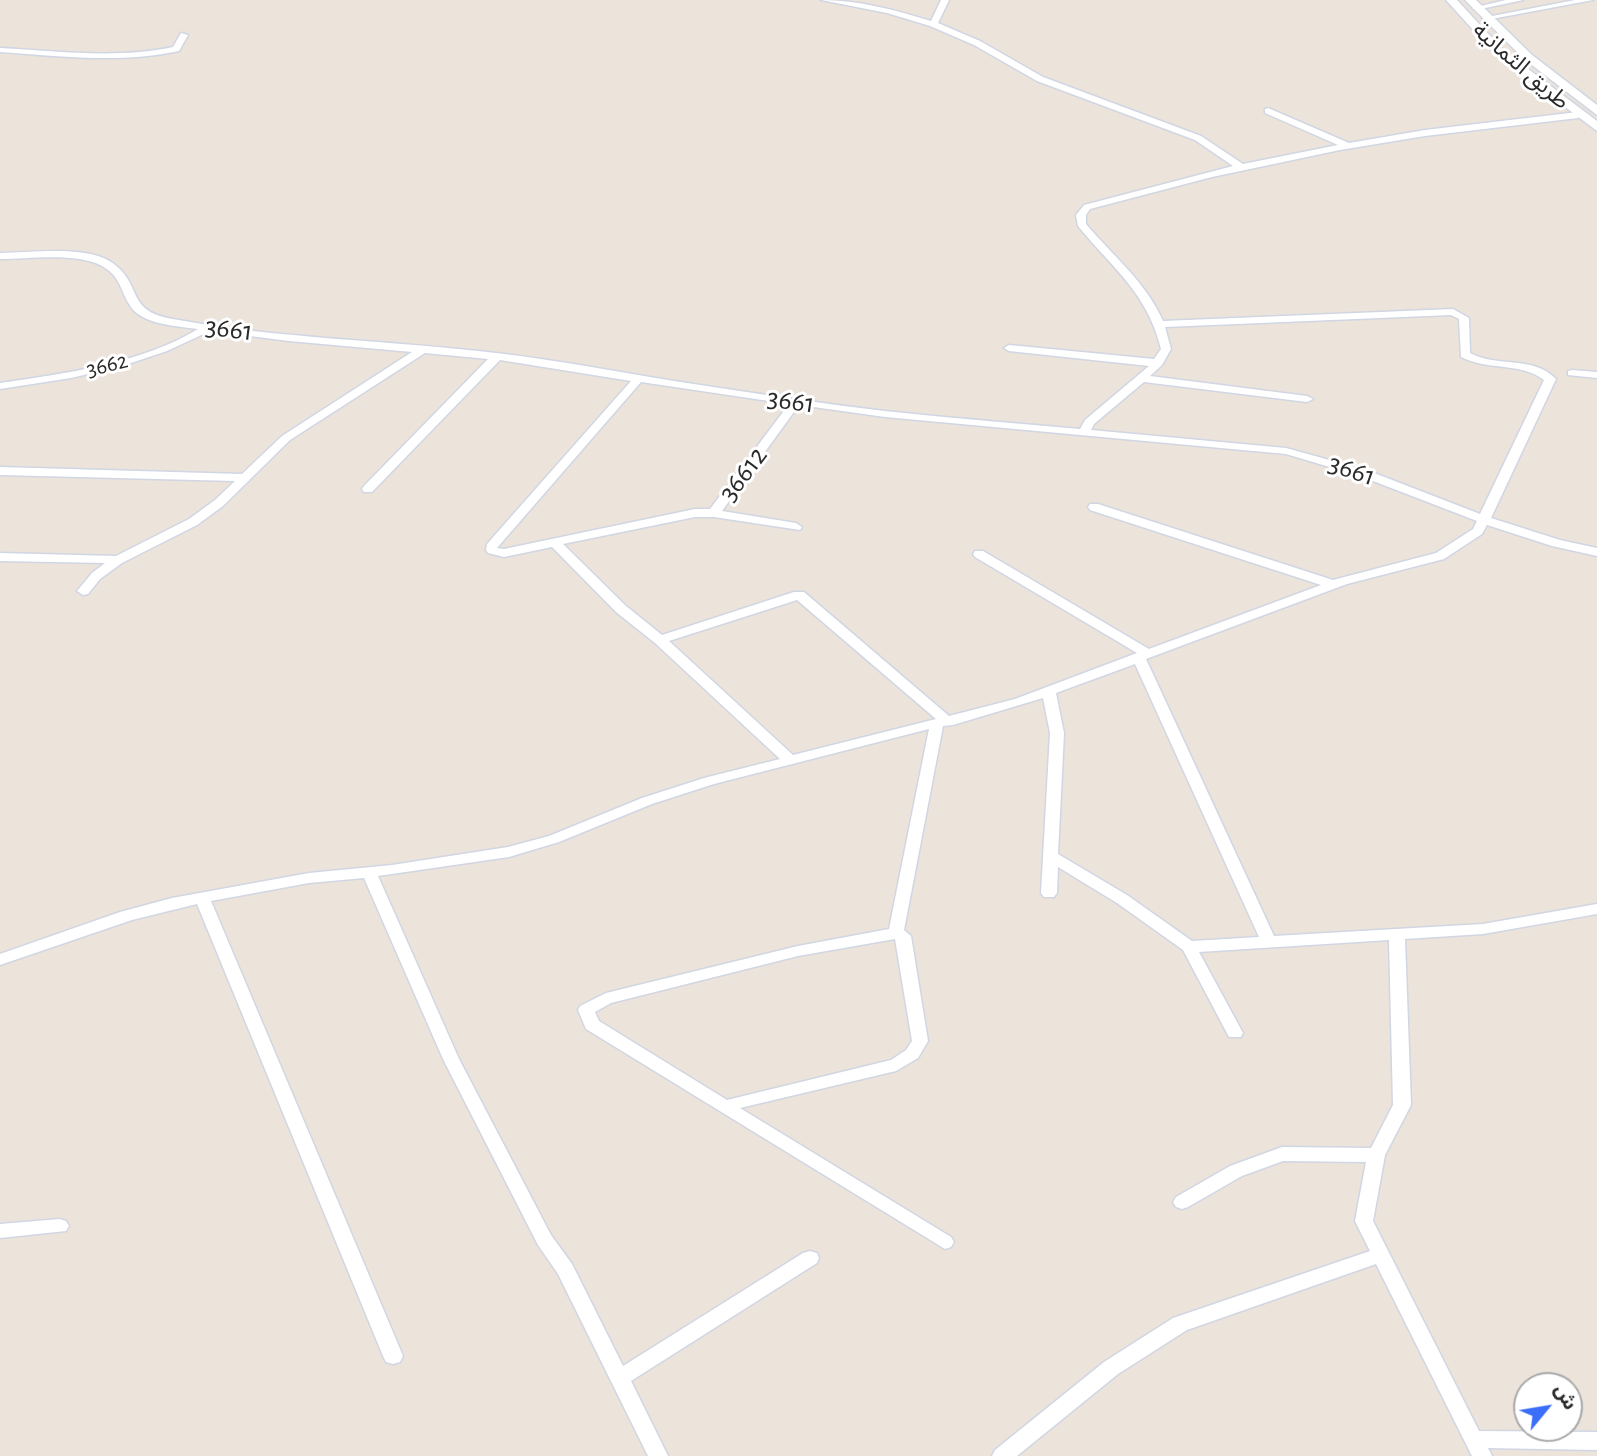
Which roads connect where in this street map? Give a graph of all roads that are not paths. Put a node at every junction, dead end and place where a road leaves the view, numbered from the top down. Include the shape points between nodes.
1 (825, 0) edge
2 (897, 0) edge
3 (945, 0) edge
4 (1451, 0) edge
5 (1519, 0) edge
6 (1590, 0) edge
7 (1473, 4) edge
8 (888, 11) junction
9 (1486, 18) junction
10 (933, 24) junction
11 (184, 34) dead end
12 (0, 50) edge
13 (1268, 111) dead end
14 (1597, 111) edge
15 (1578, 115) junction
16 (1597, 127) edge
17 (1348, 146) junction
18 (1242, 168) junction
19 (0, 256) edge
20 (1160, 324) junction
21 (209, 327) junction
22 (1009, 348) dead end
23 (421, 351) junction
24 (497, 356) junction
25 (1158, 363) junction
26 (1572, 373) dead end
27 (1597, 375) edge
28 (639, 378) junction
29 (1141, 378) junction
30 (0, 386) edge
31 (1307, 399) dead end
32 (797, 401) junction
33 (1084, 433) junction
34 (0, 471) edge
35 (246, 478) junction
36 (368, 489) dead end
37 (1094, 507) dead end
38 (714, 513) junction
39 (1482, 520) junction
40 (796, 527) dead end
41 (554, 541) junction
42 (1597, 552) edge
43 (979, 554) dead end
44 (0, 557) edge
45 (118, 561) junction
46 (1332, 584) junction
47 (83, 591) dead end
48 (660, 640) junction
49 (1144, 657) junction
50 (1048, 692) junction
51 (942, 723) junction
52 (790, 760) junction
53 (1050, 856) junction
54 (369, 872) junction
55 (1049, 893) dead end
56 (202, 897) junction
57 (1597, 909) edge
58 (896, 933) junction
59 (1397, 936) junction
60 (1269, 943) junction
61 (1189, 947) junction
62 (0, 960) edge
63 (1235, 1033) dead end
64 (726, 1108) junction
65 (1376, 1156) junction
66 (1182, 1202) dead end
67 (60, 1226) dead end
68 (0, 1231) edge
69 (945, 1242) dead end
70 (1381, 1255) junction
71 (810, 1258) dead end
72 (393, 1356) dead end
73 (620, 1378) junction
74 (1597, 1441) edge
75 (1478, 1447) edge
76 (658, 1456) edge
77 (1002, 1456) edge

1 - 8 street
2 - 8 street
3 - 10 street
4 - 15 street, طريق الثمانية via 1499,52
5 - 7 street
6 - 9 street
7 - 9 street
8 - 10 street
9 - 14 street
10 - 18 street via 1007,58 1040,79 1198,138
11 - 12 street via 176,49 155,53
13 - 17 street
15 - 16 street, طريق الثمانية
15 - 17 street
17 - 18 street
18 - 20 street via 1087,207 1081,215 1081,224 1134,280
19 - 21 street, 3661 via 92,258 107,264 125,281 142,313
20 - 25 street via 1166,349
20 - 39 street via 1439,311 1460,315 1464,318 1464,351 1470,359 1538,369 1550,379
21 - 23 street, 3661
21 - 30 street, 3662 via 135,358
22 - 25 street
23 - 24 street, 3661
23 - 35 street via 286,438
24 - 28 street, 3661
24 - 36 street
25 - 29 street
26 - 27 street
28 - 32 street, 3661
28 - 41 street via 491,547 504,553
29 - 31 street
29 - 33 street via 1089,422
32 - 33 street, 3661
32 - 38 street, 36612
33 - 39 street, 3661 via 1305,455 1369,474
34 - 35 street
35 - 45 street via 193,522
37 - 46 street
38 - 40 street
38 - 41 street
39 - 42 street, 3661
39 - 46 street via 1478,531 1440,556
41 - 48 street via 621,610
43 - 49 street
44 - 45 street
45 - 47 street
46 - 49 street
48 - 51 street via 799,595
48 - 52 street
49 - 50 street
49 - 60 street
50 - 51 street
50 - 53 street via 1056,733
51 - 52 street
51 - 58 street via 925,776
52 - 54 street via 709,781 509,852
53 - 55 street
53 - 61 street
54 - 56 street
54 - 73 street via 451,1059
56 - 62 street via 127,916
56 - 72 street
57 - 59 street via 1483,929
58 - 64 street via 903,936 908,954 920,1041 912,1054 896,1065
58 - 64 street via 798,951 606,999 586,1010 592,1025
59 - 60 street
59 - 65 street via 1402,1105
60 - 61 street
61 - 63 street
64 - 69 street
65 - 66 street via 1282,1154 1236,1171
65 - 70 street via 1364,1221
67 - 68 street
70 - 75 street
70 - 77 street via 1180,1324 1111,1368
71 - 73 street
73 - 76 street
74 - 75 street

